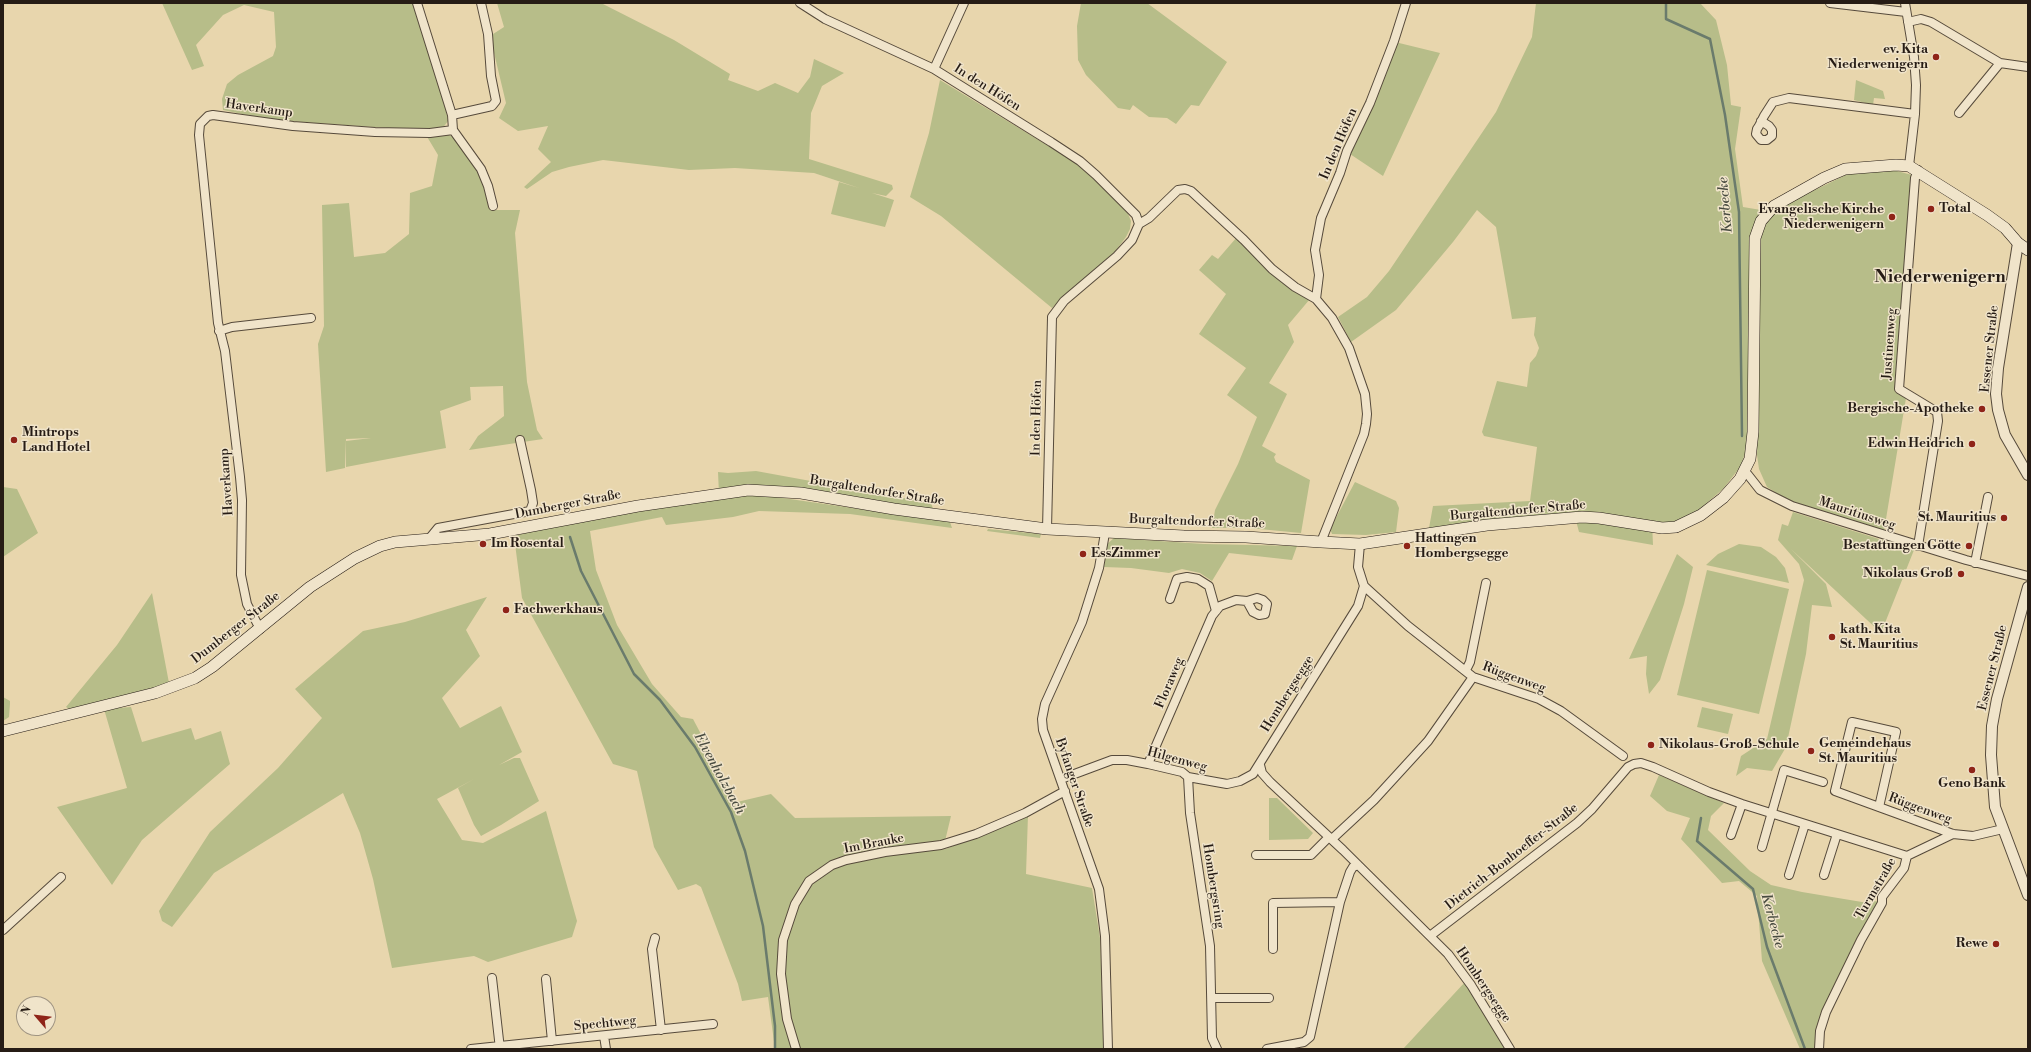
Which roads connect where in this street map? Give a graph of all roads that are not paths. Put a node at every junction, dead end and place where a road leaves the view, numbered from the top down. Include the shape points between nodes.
1 (417, 3) edge
2 (481, 3) edge
3 (800, 3) edge
4 (964, 3) edge
5 (1406, 3) edge
6 (1830, 3) edge
7 (1905, 3) edge
8 (1906, 12) junction
9 (1908, 22) junction
10 (2000, 63) junction
11 (2028, 67) edge
12 (934, 69) junction
13 (1959, 113) dead end
14 (452, 114) junction
15 (1915, 114) junction
16 (1762, 121) dead end
17 (453, 130) junction
18 (1914, 168) junction
19 (493, 206) dead end
20 (1139, 224) junction
21 (2018, 243) junction
22 (2028, 250) edge
23 (1316, 299) junction
24 (312, 318) dead end
25 (219, 331) junction
26 (520, 440) dead end
27 (1745, 471) junction
28 (2028, 475) edge
29 (712, 496) joint
30 (1988, 497) dead end
31 (1047, 529) junction
32 (1105, 533) junction
33 (429, 539) junction
34 (1321, 542) junction
35 (1360, 544) junction
36 (1918, 546) junction
37 (1974, 562) junction
38 (2028, 576) edge
39 (1486, 582) dead end
40 (1364, 586) junction
41 (2028, 587) edge
42 (1170, 599) dead end
43 (1247, 601) dead end
44 (1216, 611) junction
45 (260, 629) junction
46 (1466, 670) junction
47 (1473, 677) junction
48 (3, 731) edge
49 (1623, 756) dead end
50 (1148, 764) junction
51 (1260, 765) junction
52 (1188, 777) junction
53 (1060, 779) junction
54 (1823, 782) dead end
55 (1064, 791) junction
56 (1742, 804) junction
57 (1879, 807) junction
58 (1772, 814) junction
59 (1805, 824) junction
60 (2003, 829) junction
61 (1837, 834) junction
62 (1953, 834) junction
63 (1731, 835) dead end
64 (1330, 838) junction
65 (1762, 847) dead end
66 (1256, 855) dead end
67 (1907, 856) junction
68 (1358, 865) junction
69 (1789, 875) dead end
70 (1824, 875) dead end
71 (61, 877) dead end
72 (2028, 895) edge
73 (1340, 902) junction
74 (3, 930) edge
75 (1430, 936) junction
76 (655, 938) dead end
77 (1273, 949) dead end
78 (492, 978) dead end
79 (546, 979) dead end
80 (1212, 998) junction
81 (1269, 998) dead end
82 (713, 1024) dead end
83 (661, 1030) junction
84 (604, 1036) junction
85 (552, 1041) junction
86 (499, 1047) edge
87 (1216, 1048) edge
88 (471, 1049) edge
89 (606, 1049) edge
90 (796, 1049) edge
91 (1108, 1049) edge
92 (1267, 1049) edge
93 (1510, 1049) edge
94 (1819, 1049) edge

1 - 14 street
2 - 14 street via 488,34 491,76 496,101 492,106
3 - 12 street, In den Höfen via 825,19
4 - 12 street
5 - 23 street, In den Höfen via 1370,102 1347,151 1321,218 1315,250 1319,275
6 - 8 street
7 - 8 street
8 - 9 street
9 - 10 street via 1921,19 1931,22
9 - 15 street via 1916,86
10 - 11 street
10 - 13 street
12 - 20 street, In den Höfen via 1080,161 1126,204 1136,215
14 - 17 street
15 - 16 street via 1789,98 1771,104
15 - 18 street
17 - 19 street via 481,169
17 - 25 street, Haverkamp via 375,132 293,126 220,116 208,116 203,119 199,135
18 - 21 main road, Burgaltendorfer Straße via 2005,228
18 - 27 main road, Burgaltendorfer Straße via 1896,164 1845,169 1780,202 1768,211 1761,221 1755,238 1753,443
18 - 36 street, Justinenweg via 1899,389 1937,412 1938,421
20 - 23 street, In den Höfen via 1149,218 1178,190 1191,191 1272,270
20 - 31 street, In den Höfen via 1132,240 1064,301 1052,317
21 - 22 main road, Burgaltendorfer Straße
21 - 28 street, Essener Straße via 1996,394 2005,435
23 - 34 street, In den Höfen via 1332,318 1350,348 1364,388 1367,414 1364,434
24 - 25 street via 232,327
25 - 45 street, Haverkamp via 225,350 240,477 241,575 247,604
26 - 33 street, Dumberger Straße via 533,504 530,511 438,528
27 - 35 main road, Burgaltendorfer Straße via 1734,486 1709,510 1676,527 1662,528 1582,517 1487,525
27 - 36 street, Mauritiusweg via 1760,490 1774,498
29 - 31 main road, Burgaltendorfer Straße via 748,490 789,492
29 - 33 main road, Dumberger Straße via 602,512 490,534
30 - 37 street
31 - 32 main road, Burgaltendorfer Straße
32 - 34 main road, Burgaltendorfer Straße
32 - 53 street, Byfanger Straße via 1099,568 1084,616 1073,646 1045,704 1042,719 1043,730
33 - 45 main road, Dumberger Straße via 395,542 355,558 310,587
34 - 35 main road, Burgaltendorfer Straße
35 - 40 street via 1358,567
36 - 37 street, Mauritiusweg
37 - 38 street, Mauritiusweg
39 - 46 street via 1470,662
40 - 46 street, Rüggenweg via 1408,626
40 - 51 street, Hombergsegge via 1358,606 1273,740
41 - 60 street, Essener Straße via 1992,726 1993,797
42 - 44 street via 1177,579 1198,579 1209,586
43 - 44 street via 1236,600 1220,606
44 - 50 street, Floraweg
45 - 48 main road, Dumberger Straße via 212,667 175,687
46 - 47 street, Rüggenweg
47 - 49 street, Rüggenweg via 1539,699
47 - 64 street via 1423,747 1374,800
50 - 52 street, Hilgenweg via 1182,772
50 - 53 street, Hilgenweg via 1112,760
51 - 52 street, Hilgenweg via 1253,774 1228,784
51 - 64 street, Hombergsegge via 1262,773 1270,782
52 - 80 street, Hombergsring via 1190,813 1210,946
53 - 55 street, Byfanger Straße
54 - 58 street via 1784,770
55 - 90 street, Im Brauke via 1025,814 968,836 941,845 846,860 832,865 809,881 795,904 783,940 781,974 787,1018
55 - 91 street, Byfanger Straße via 1099,889 1105,936
56 - 58 street
56 - 63 street
56 - 75 street, Dietrich-Bonhoeffer-Straße via 1641,763 1628,767 1577,823
57 - 57 street, Rüggenweg via 1835,792 1852,722 1896,732
57 - 62 street, Rüggenweg via 1881,810
58 - 59 street
58 - 65 street
59 - 61 street
59 - 69 street
60 - 62 street via 1973,836
60 - 72 street, Essener Straße
61 - 67 street
61 - 70 street
62 - 67 street, Turmstraße
64 - 66 street via 1311,855
64 - 68 street, Hombergsegge
67 - 94 street, Turmstraße via 1904,868 1882,897 1882,903 1860,940 1826,1012 1820,1031
68 - 73 street via 1350,872
68 - 75 street, Hombergsegge
71 - 74 street
73 - 77 street via 1273,903
73 - 92 street via 1310,1037 1304,1042
75 - 93 street, Hombergsegge via 1472,985
76 - 83 street via 652,949
78 - 86 street
79 - 85 street
80 - 81 street
80 - 87 street, Hombergsring via 1212,1038
82 - 83 street, Spechtweg
83 - 84 street, Spechtweg
84 - 85 street, Spechtweg
84 - 89 street
85 - 86 street, Spechtweg
86 - 88 street, Spechtweg

